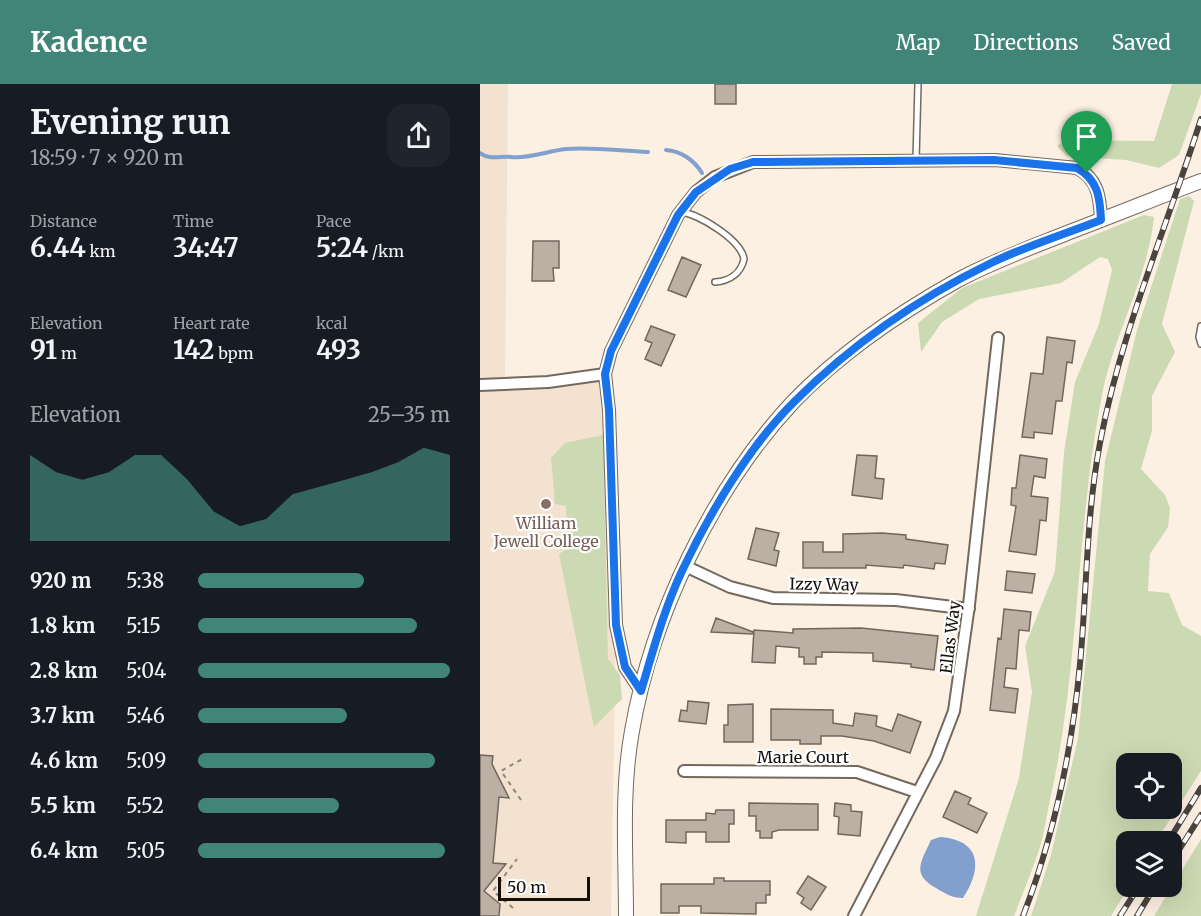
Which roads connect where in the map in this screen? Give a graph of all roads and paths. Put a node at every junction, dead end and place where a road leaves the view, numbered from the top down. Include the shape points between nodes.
1 (918, 84) edge
2 (916, 162) junction
3 (1201, 181) edge
4 (681, 212) junction
5 (1101, 220) junction
6 (716, 282) dead end
7 (1201, 326) edge
8 (998, 338) dead end
9 (1201, 344) edge
10 (605, 374) junction
11 (480, 385) edge
12 (685, 566) junction
13 (969, 609) junction
14 (641, 691) junction
15 (524, 758) dead end
16 (684, 771) dead end
17 (917, 792) junction
18 (521, 800) dead end
19 (517, 859) dead end
20 (513, 908) dead end
21 (626, 916) edge
22 (854, 916) edge

1 - 2 lane
2 - 4 street via 753,162 715,177 696,192
2 - 5 street via 994,160 1077,168 1096,185
3 - 5 main road
4 - 6 lane via 697,217 741,248 744,258 739,270
4 - 10 street via 611,351
5 - 12 main road via 958,280 889,322 830,369 794,402 754,450
7 - 9 lane
8 - 13 street, Ellas Way
10 - 11 street
10 - 14 street via 616,625 625,667
12 - 13 street, Izzy Way via 730,587 773,598 896,600
12 - 14 main road via 662,620
13 - 17 street, Ellas Way via 954,711 946,737
14 - 21 main road via 626,778
15 - 18 path via 501,771
16 - 17 street, Marie Court via 857,772
17 - 22 street, Ellas Way
19 - 20 path via 493,891

